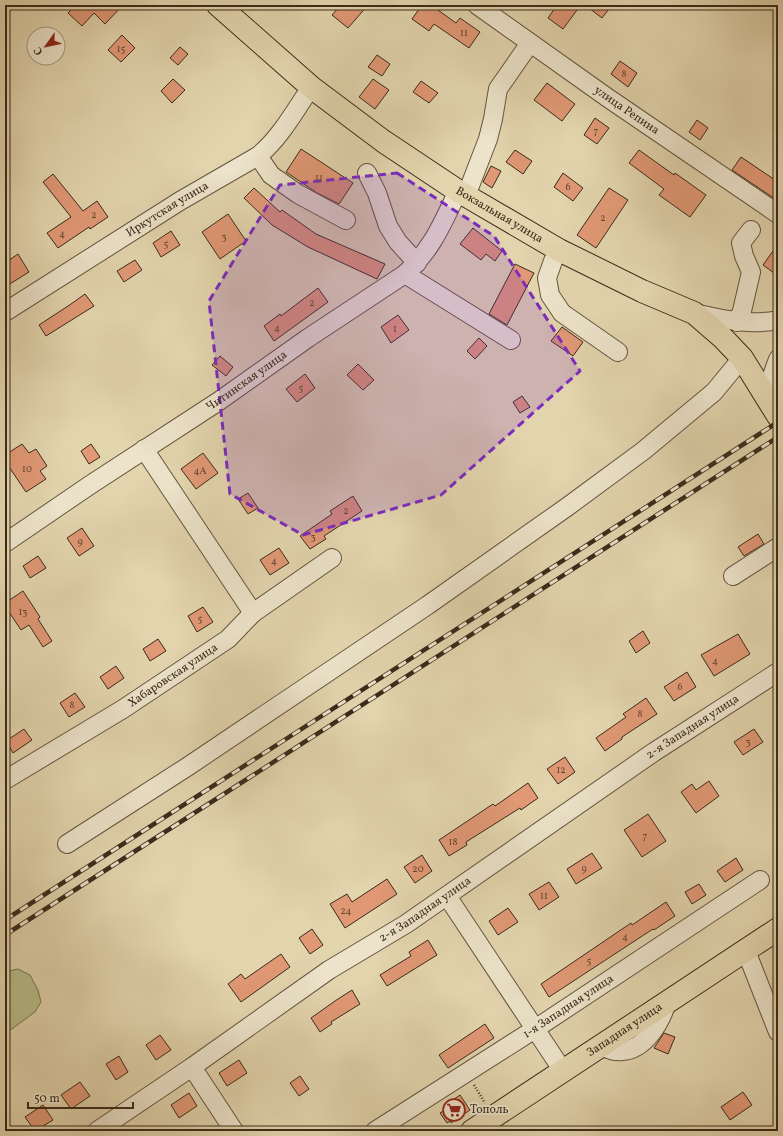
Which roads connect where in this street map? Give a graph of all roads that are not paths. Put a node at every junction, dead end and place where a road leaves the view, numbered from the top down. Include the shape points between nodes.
1 (218, 5) edge
2 (477, 5) edge
3 (530, 43) junction
4 (311, 87) junction
5 (258, 156) junction
6 (367, 173) dead end
7 (462, 194) junction
8 (778, 214) edge
9 (346, 220) dead end
10 (751, 230) dead end
11 (559, 250) junction
12 (411, 268) junction
13 (5, 311) edge
14 (694, 313) junction
15 (778, 320) edge
16 (736, 322) junction
17 (511, 340) dead end
18 (618, 352) dead end
19 (742, 358) junction
20 (778, 359) edge
21 (765, 396) junction
22 (778, 416) edge
23 (144, 449) junction
24 (5, 543) edge
25 (778, 547) edge
26 (332, 558) dead end
27 (733, 576) dead end
28 (253, 613) junction
29 (778, 672) edge
30 (5, 780) edge
31 (68, 844) dead end
32 (760, 880) dead end
33 (447, 896) junction
34 (778, 929) edge
35 (746, 951) junction
36 (535, 1029) junction
37 (778, 1032) edge
38 (192, 1067) junction
39 (563, 1071) junction
40 (97, 1131) edge
41 (234, 1131) edge
42 (375, 1131) edge
43 (472, 1131) edge

1 - 4 main road, Вокзальная улица
2 - 3 street, улица Репина
3 - 7 street, Читинская улица via 498,89 488,139
3 - 8 street, улица Репина
4 - 5 street, Иркутская улица via 277,136
4 - 7 main road, Вокзальная улица via 377,137
5 - 9 street via 276,179
5 - 13 street, Иркутская улица via 180,201
6 - 12 street via 388,226
7 - 11 main road, Вокзальная улица
7 - 12 street, Читинская улица via 435,239
10 - 16 street via 741,243 752,272 742,311
11 - 14 main road, Вокзальная улица via 642,291
11 - 18 street via 547,278 550,295 562,313
12 - 17 street
12 - 23 street, Читинская улица via 219,401
14 - 16 street
14 - 19 main road, Вокзальная улица
15 - 16 street via 767,323
19 - 21 main road, Вокзальная улица
19 - 31 street via 714,392 643,451 567,507 408,618
20 - 21 street
21 - 22 main road, Вокзальная улица
23 - 24 street, Читинская улица
23 - 28 street
25 - 27 street
26 - 28 street, Хабаровская улица
28 - 30 street, Хабаровская улица via 228,639 123,709
29 - 33 street, 2-я Западная улица via 654,752
32 - 36 street, 1-я Западная улица
33 - 36 street
33 - 38 street, 2-я Западная улица via 329,970
34 - 35 main road, Западная улица
35 - 37 street
35 - 39 main road, Западная улица
36 - 39 street
36 - 42 street, 1-я Западная улица
38 - 40 street, 2-я Западная улица
38 - 41 street
39 - 43 main road, Западная улица

